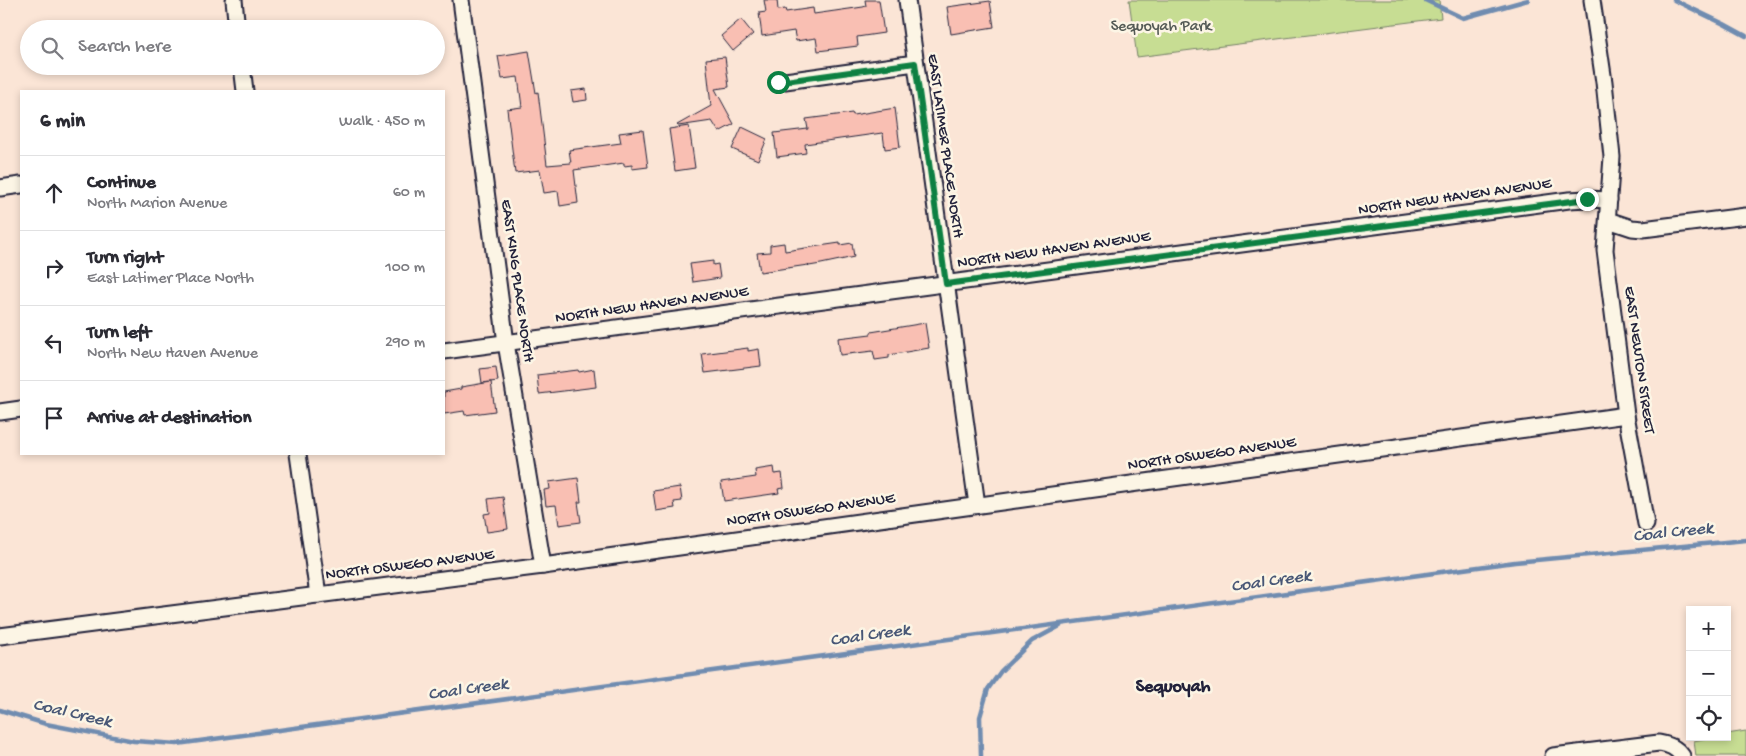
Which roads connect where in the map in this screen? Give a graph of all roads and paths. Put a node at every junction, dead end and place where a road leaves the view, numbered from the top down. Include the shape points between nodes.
1 (234, 0) edge
2 (461, 0) edge
3 (907, 0) edge
4 (1592, 0) edge
5 (236, 20) edge
6 (915, 63) junction
7 (243, 75) edge
8 (778, 82) dead end
9 (245, 90) edge
10 (20, 185) edge
11 (0, 188) edge
12 (1609, 200) junction
13 (1746, 216) edge
14 (1608, 220) junction
15 (946, 284) junction
16 (506, 343) junction
17 (445, 352) edge
18 (20, 410) edge
19 (0, 412) edge
20 (1626, 415) junction
21 (298, 455) edge
22 (977, 505) junction
23 (1646, 524) dead end
24 (544, 566) junction
25 (318, 595) junction
26 (0, 636) edge
27 (1680, 753) edge
28 (1553, 756) edge

1 - 5 street
2 - 16 street, EAST KING PLACE NORTH
3 - 6 street, EAST LATIMER PLACE NORTH
4 - 12 street, EAST NEWTON STREET via 1612,157
6 - 8 street
6 - 15 street, EAST LATIMER PLACE NORTH
7 - 9 street
10 - 11 street
12 - 14 street, EAST NEWTON STREET
12 - 15 street, NORTH NEW HAVEN AVENUE via 1569,200
13 - 14 street via 1643,229
14 - 20 street, EAST NEWTON STREET via 1605,250
15 - 16 street, NORTH NEW HAVEN AVENUE
15 - 22 street, EAST LATIMER PLACE NORTH
16 - 17 street, NORTH NEW HAVEN AVENUE
16 - 24 street, EAST KING PLACE NORTH
18 - 19 street
20 - 22 street, NORTH OSWEGO AVENUE
20 - 23 street, EAST NEWTON STREET
21 - 25 street
22 - 24 street, NORTH OSWEGO AVENUE
24 - 25 street, NORTH OSWEGO AVENUE
25 - 26 street, NORTH OSWEGO AVENUE
27 - 28 street via 1659,743

